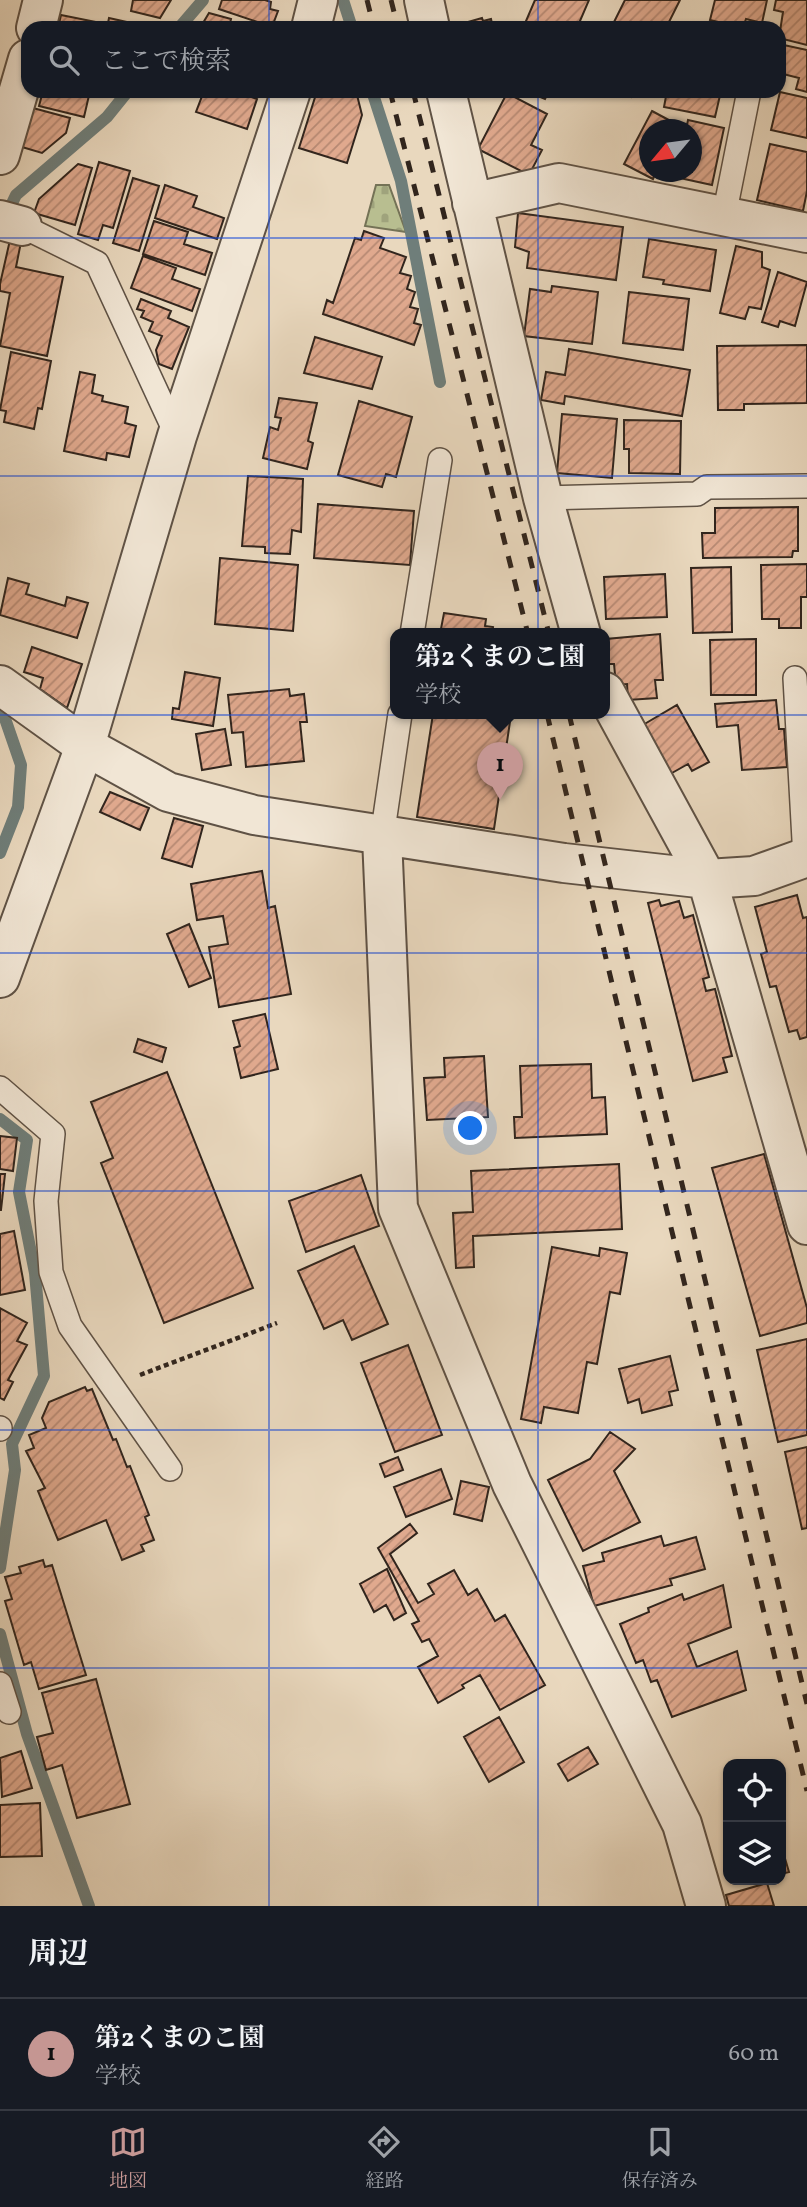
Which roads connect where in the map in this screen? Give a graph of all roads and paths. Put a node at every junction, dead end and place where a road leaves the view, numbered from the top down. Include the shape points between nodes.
1 (43, 0) edge
2 (318, 0) edge
3 (424, 0) edge
4 (38, 21) edge
5 (313, 21) edge
6 (428, 21) edge
7 (21, 83) edge
8 (289, 98) edge
9 (448, 98) edge
10 (748, 98) edge
11 (0, 155) edge
12 (472, 202) junction
13 (724, 216) junction
14 (11, 223) edge
15 (807, 233) edge
16 (177, 436) junction
17 (440, 460) dead end
18 (807, 485) edge
19 (543, 498) junction
20 (413, 628) edge
21 (579, 628) edge
22 (795, 678) dead end
23 (9, 692) edge
24 (610, 701) edge
25 (399, 719) edge
26 (85, 746) junction
27 (382, 838) junction
28 (806, 858) edge
29 (706, 879) junction
30 (4, 955) edge
31 (0, 1088) edge
32 (807, 1225) edge
33 (277, 1324) dead end
34 (113, 1386) junction
35 (170, 1469) dead end
36 (0, 1684) edge
37 (9, 1712) dead end
38 (706, 1906) edge

1 - 4 street
2 - 5 street
3 - 6 street
7 - 11 street
8 - 16 street
9 - 12 street
10 - 13 lane
12 - 13 street via 559,183
12 - 19 street
13 - 15 street
14 - 16 lane via 97,263
16 - 26 street
17 - 20 lane
18 - 19 lane via 707,487 697,494
19 - 21 street
22 - 28 lane
23 - 26 street
24 - 29 street
25 - 27 lane
26 - 27 street via 168,792 254,815
26 - 30 street
27 - 29 street
27 - 38 street via 398,1208 512,1484 682,1824
28 - 29 street via 754,876
29 - 32 street
31 - 34 lane via 53,1134 46,1201 51,1272 70,1326
33 - 34 path
34 - 35 lane
36 - 37 lane

